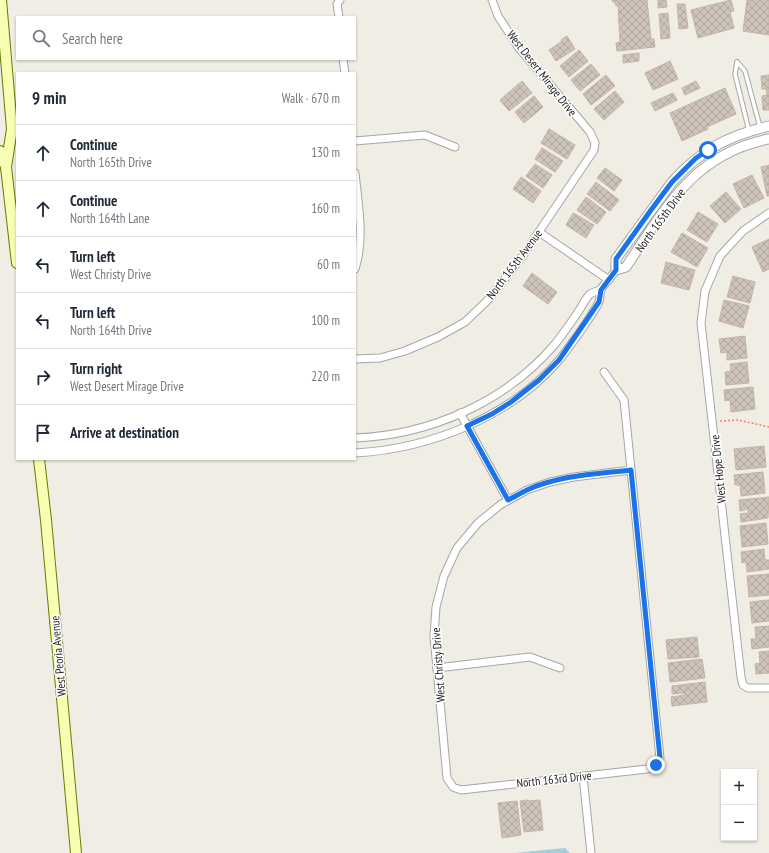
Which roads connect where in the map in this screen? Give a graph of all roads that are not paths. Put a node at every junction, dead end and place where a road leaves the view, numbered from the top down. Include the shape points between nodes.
1 (1, 0) edge
2 (340, 0) edge
3 (492, 0) edge
4 (339, 16) edge
5 (343, 60) edge
6 (345, 72) edge
7 (765, 127) edge
8 (749, 131) junction
9 (769, 139) edge
10 (356, 141) edge
11 (595, 144) joint
12 (455, 147) dead end
13 (0, 151) edge
14 (6, 167) junction
15 (356, 182) edge
16 (769, 213) edge
17 (539, 232) junction
18 (16, 254) edge
19 (356, 266) edge
20 (616, 270) junction
21 (608, 280) junction
22 (601, 290) junction
23 (356, 360) edge
24 (604, 372) dead end
25 (460, 414) junction
26 (467, 426) junction
27 (356, 438) edge
28 (356, 453) edge
29 (39, 460) edge
30 (631, 470) junction
31 (508, 500) junction
32 (437, 668) junction
33 (560, 668) dead end
34 (769, 688) edge
35 (583, 776) junction
36 (453, 787) joint
37 (76, 853) edge
38 (591, 853) edge

1 - 14 main road via 12,129
2 - 4 street
3 - 11 street, West Desert Mirage Drive via 498,16 519,48 590,132
5 - 6 street
7 - 8 street, North 165th Drive
7 - 8 lane via 745,71 737,62 734,74
8 - 20 street, North 165th Drive via 708,150 672,182 616,259
9 - 20 street, North 165th Drive via 736,148 697,173 672,199 626,267
10 - 12 street via 425,135
11 - 17 street, North 165th Avenue via 594,150
13 - 14 main road
14 - 18 main road
15 - 19 street via 360,241
16 - 34 street, West Hope Drive via 743,231 720,256 705,291 701,324 741,678 743,685 748,688
17 - 21 street
17 - 23 street, North 165th Avenue via 490,298 465,322 405,351 380,358
20 - 21 street, North 165th Drive
21 - 22 street, North 165th Drive
22 - 25 street via 591,293 536,364 492,398
22 - 26 street via 599,302 559,360 539,380 505,406
24 - 30 street via 624,400
25 - 26 street
25 - 27 street via 397,434
26 - 28 street via 410,446
26 - 31 street
29 - 37 main road, West Peoria Avenue
30 - 31 street, West Christy Drive via 550,482
30 - 35 street, North 163rd Drive via 660,758 656,765 647,769
31 - 32 street, West Christy Drive via 478,523 457,548 444,576 435,614
32 - 33 street via 530,657
32 - 36 street, West Christy Drive via 447,778
35 - 36 street, North 163rd Drive via 460,790
35 - 38 street

